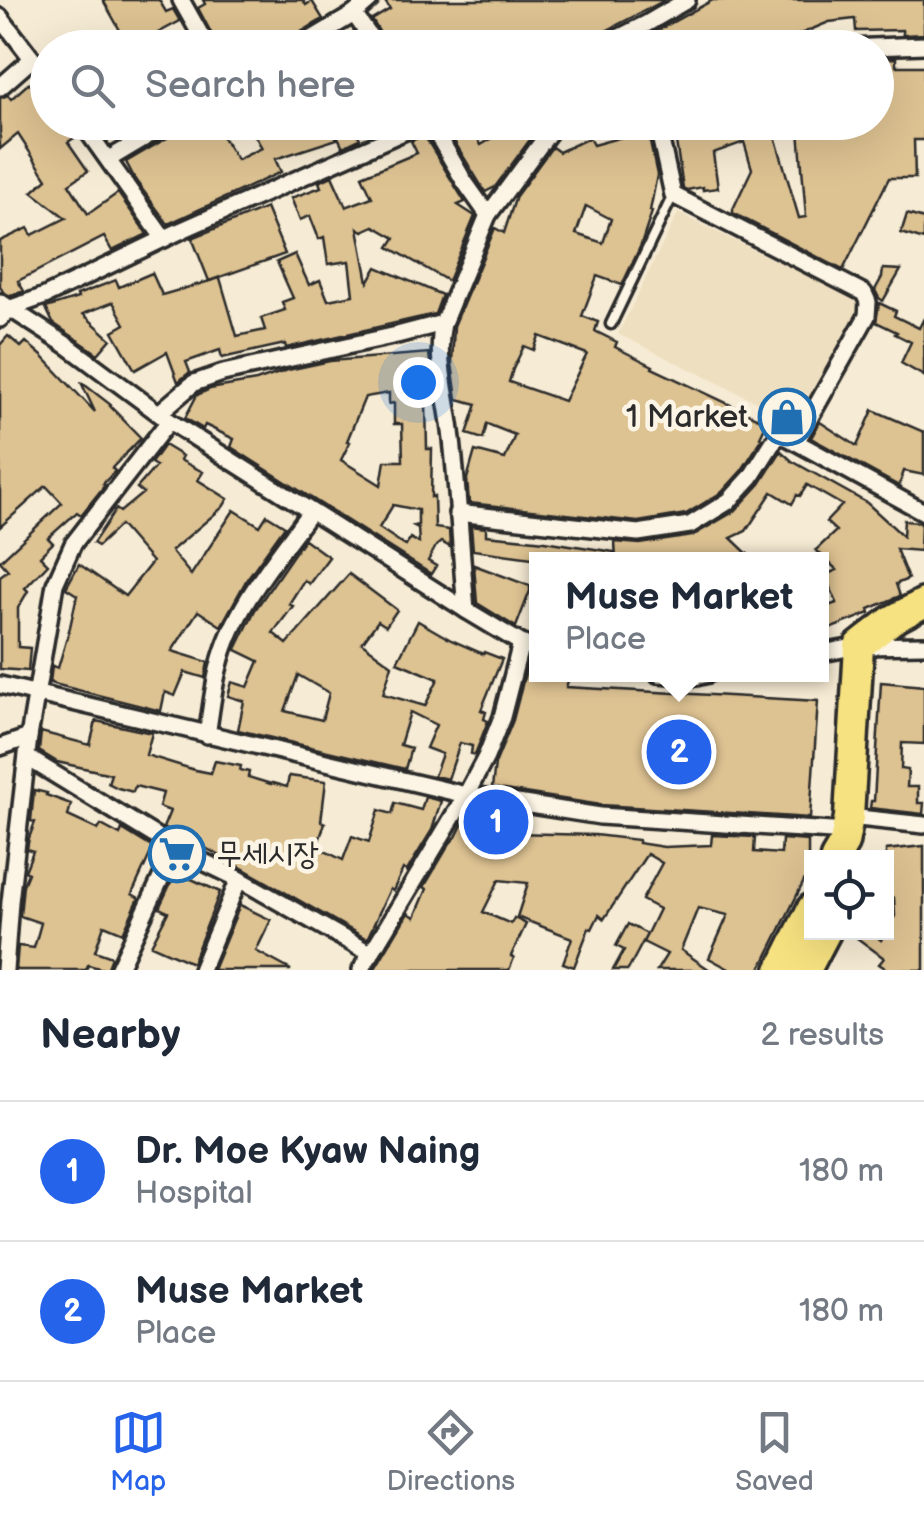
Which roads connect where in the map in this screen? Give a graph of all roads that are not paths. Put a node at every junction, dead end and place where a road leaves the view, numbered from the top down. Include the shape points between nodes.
1 (181, 0) edge
2 (370, 0) edge
3 (687, 0) edge
4 (354, 14) junction
5 (0, 17) edge
6 (198, 30) edge
7 (327, 30) edge
8 (365, 30) edge
9 (632, 30) edge
10 (924, 45) edge
11 (894, 46) edge
12 (30, 56) edge
13 (30, 61) edge
14 (0, 88) edge
15 (94, 140) edge
16 (142, 140) edge
17 (387, 140) edge
18 (439, 140) edge
19 (544, 140) edge
20 (661, 140) edge
21 (109, 160) junction
22 (673, 195) junction
23 (488, 215) junction
24 (164, 239) junction
25 (4, 310) edge
26 (443, 323) junction
27 (612, 324) dead end
28 (164, 417) junction
29 (796, 442) junction
30 (310, 512) junction
31 (924, 512) edge
32 (457, 513) junction
33 (924, 603) edge
34 (466, 610) junction
35 (924, 645) edge
36 (529, 646) edge
37 (859, 646) junction
38 (829, 652) edge
39 (0, 685) edge
40 (38, 694) junction
41 (207, 735) junction
42 (30, 737) junction
43 (0, 747) edge
44 (28, 758) junction
45 (466, 795) junction
46 (924, 826) edge
47 (845, 842) edge
48 (175, 848) junction
49 (239, 879) junction
50 (804, 924) edge
51 (822, 940) edge
52 (370, 954) junction
53 (5, 970) edge
54 (118, 970) edge
55 (201, 970) edge
56 (361, 970) edge
57 (781, 970) edge
58 (806, 970) edge

1 - 6 street
2 - 4 street
3 - 9 street
4 - 7 street
4 - 8 street
5 - 12 street
10 - 11 street
13 - 14 street
15 - 21 street
16 - 21 street
17 - 24 street
18 - 23 street
19 - 23 street
20 - 22 street
21 - 24 street
22 - 27 lane
22 - 29 street via 864,293 866,316
23 - 26 street
24 - 25 street
25 - 28 street via 68,346
26 - 28 street via 223,373 194,383
26 - 32 street via 441,364
28 - 30 street
28 - 40 street via 73,544 55,584
29 - 31 street
29 - 32 street via 774,439 729,501 690,526 638,533
30 - 34 street
30 - 41 street via 235,624 219,664
32 - 34 street
33 - 37 highway
34 - 36 street
35 - 37 street
36 - 45 street
37 - 38 street
37 - 47 highway
39 - 40 street
40 - 41 street
40 - 42 street
41 - 45 street
42 - 43 street
42 - 44 street
44 - 48 street
44 - 53 street
45 - 47 street
45 - 52 street
46 - 47 street
48 - 49 street
48 - 54 street
49 - 52 street
49 - 55 street
50 - 57 highway
51 - 58 highway
52 - 56 street

